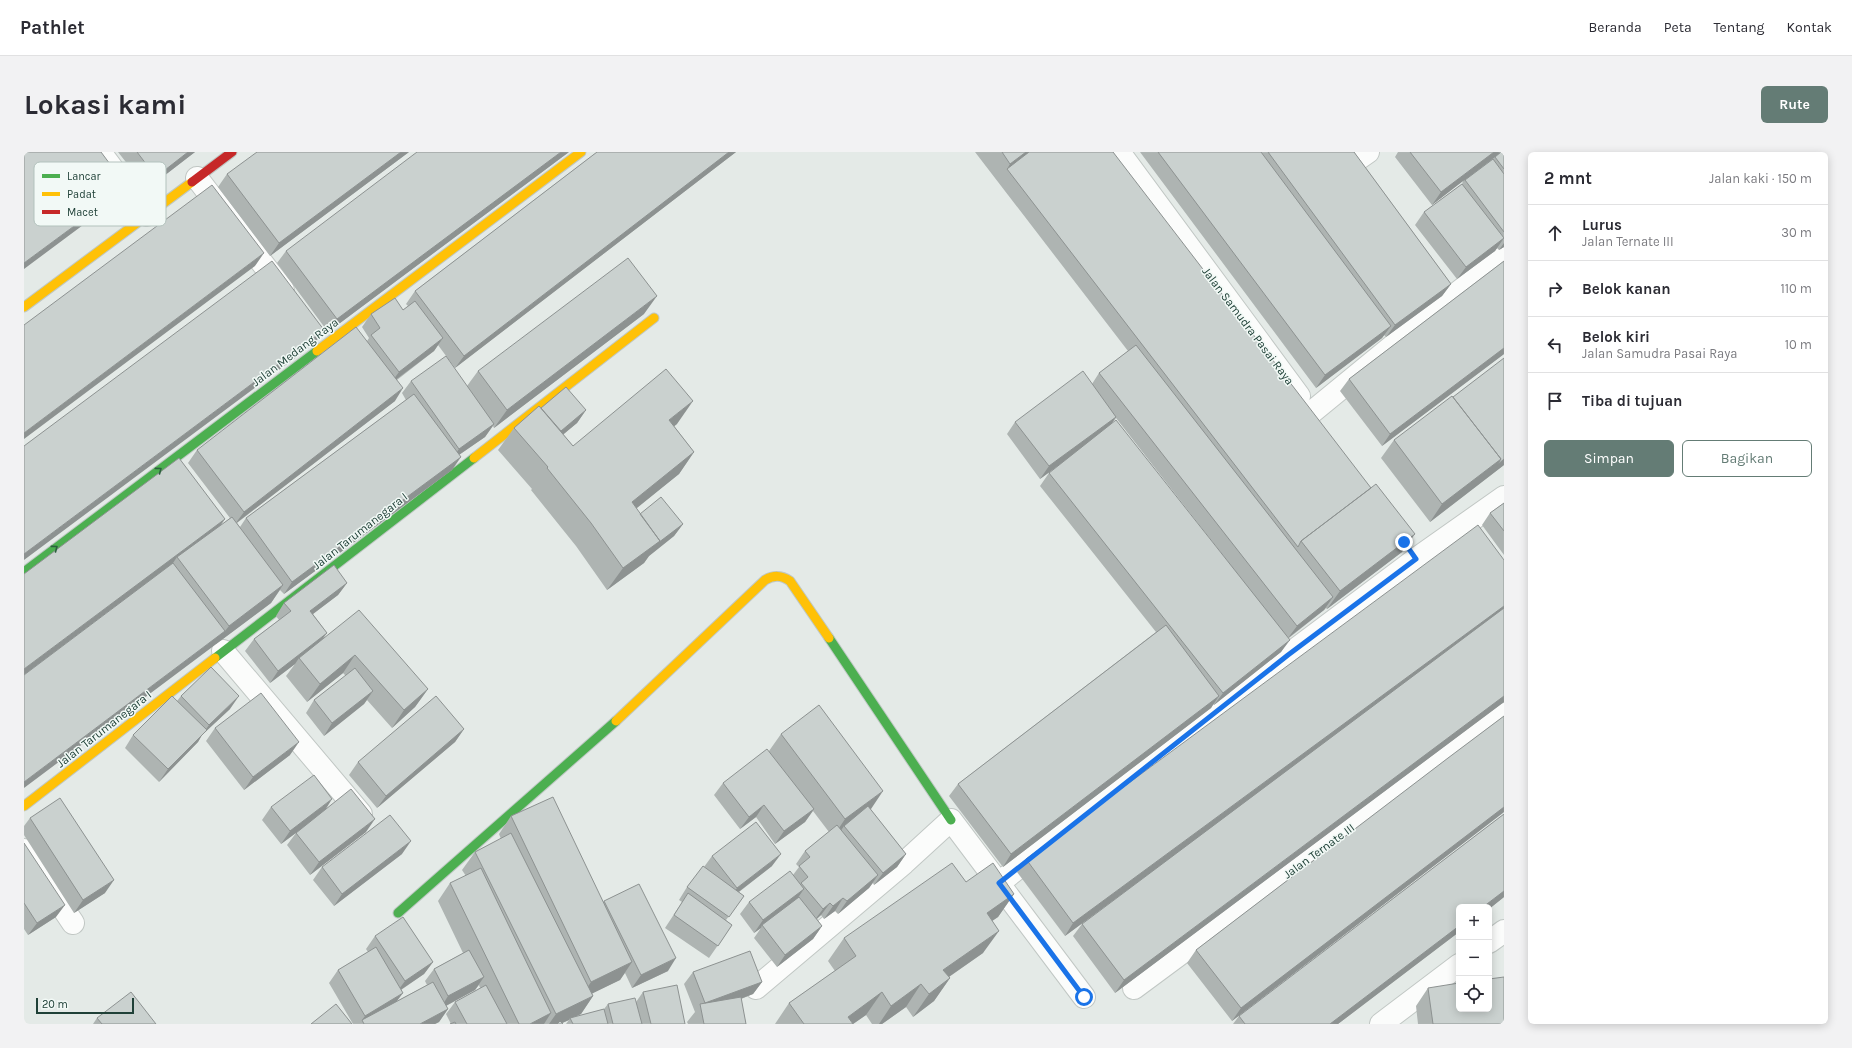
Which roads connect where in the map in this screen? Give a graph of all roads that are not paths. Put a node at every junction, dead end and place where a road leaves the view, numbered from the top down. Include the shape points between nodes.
1 (100, 152) edge
2 (232, 152) edge
3 (581, 152) edge
4 (1119, 152) edge
5 (107, 162) edge
6 (197, 178) junction
7 (166, 201) edge
8 (132, 226) edge
9 (1504, 257) edge
10 (24, 307) edge
11 (297, 308) edge
12 (654, 318) edge
13 (311, 326) edge
14 (325, 345) junction
15 (176, 457) junction
16 (190, 477) edge
17 (1504, 497) edge
18 (1404, 542) edge
19 (1416, 559) junction
20 (24, 572) edge
21 (269, 586) edge
22 (283, 606) junction
23 (1274, 636) edge
24 (223, 652) junction
25 (1288, 655) junction
26 (1504, 714) edge
27 (24, 806) edge
28 (361, 814) edge
29 (951, 820) junction
30 (24, 850) edge
31 (999, 883) junction
32 (398, 913) dead end
33 (73, 923) dead end
34 (1504, 931) edge
35 (1492, 940) edge
36 (1456, 967) edge
37 (756, 988) edge
38 (1134, 988) edge
39 (1084, 997) dead end
40 (1381, 1024) edge

1 - 5 street
2 - 6 street
3 - 14 street, Jalan Medang Raya
4 - 9 street, Jalan Samudra Pasai Raya via 1316,419 1451,287
6 - 7 street
6 - 11 street
8 - 10 street
12 - 22 street, Jalan Tarumanegara I
13 - 14 street
14 - 15 street, Jalan Medang Raya
15 - 16 street
20 -> 15 street, Jalan Medang Raya
17 - 19 street via 1471,534
18 - 19 street
19 - 25 street
21 - 22 street
22 - 24 street, Jalan Tarumanegara I
23 - 25 street
24 - 27 street, Jalan Tarumanegara I
24 - 28 street
25 - 31 street
26 - 38 street, Jalan Ternate III
29 - 31 street
29 - 32 street via 790,581 778,575 765,580 581,753
29 - 37 street
30 - 33 street
31 - 39 street
34 - 35 street
36 - 40 street

